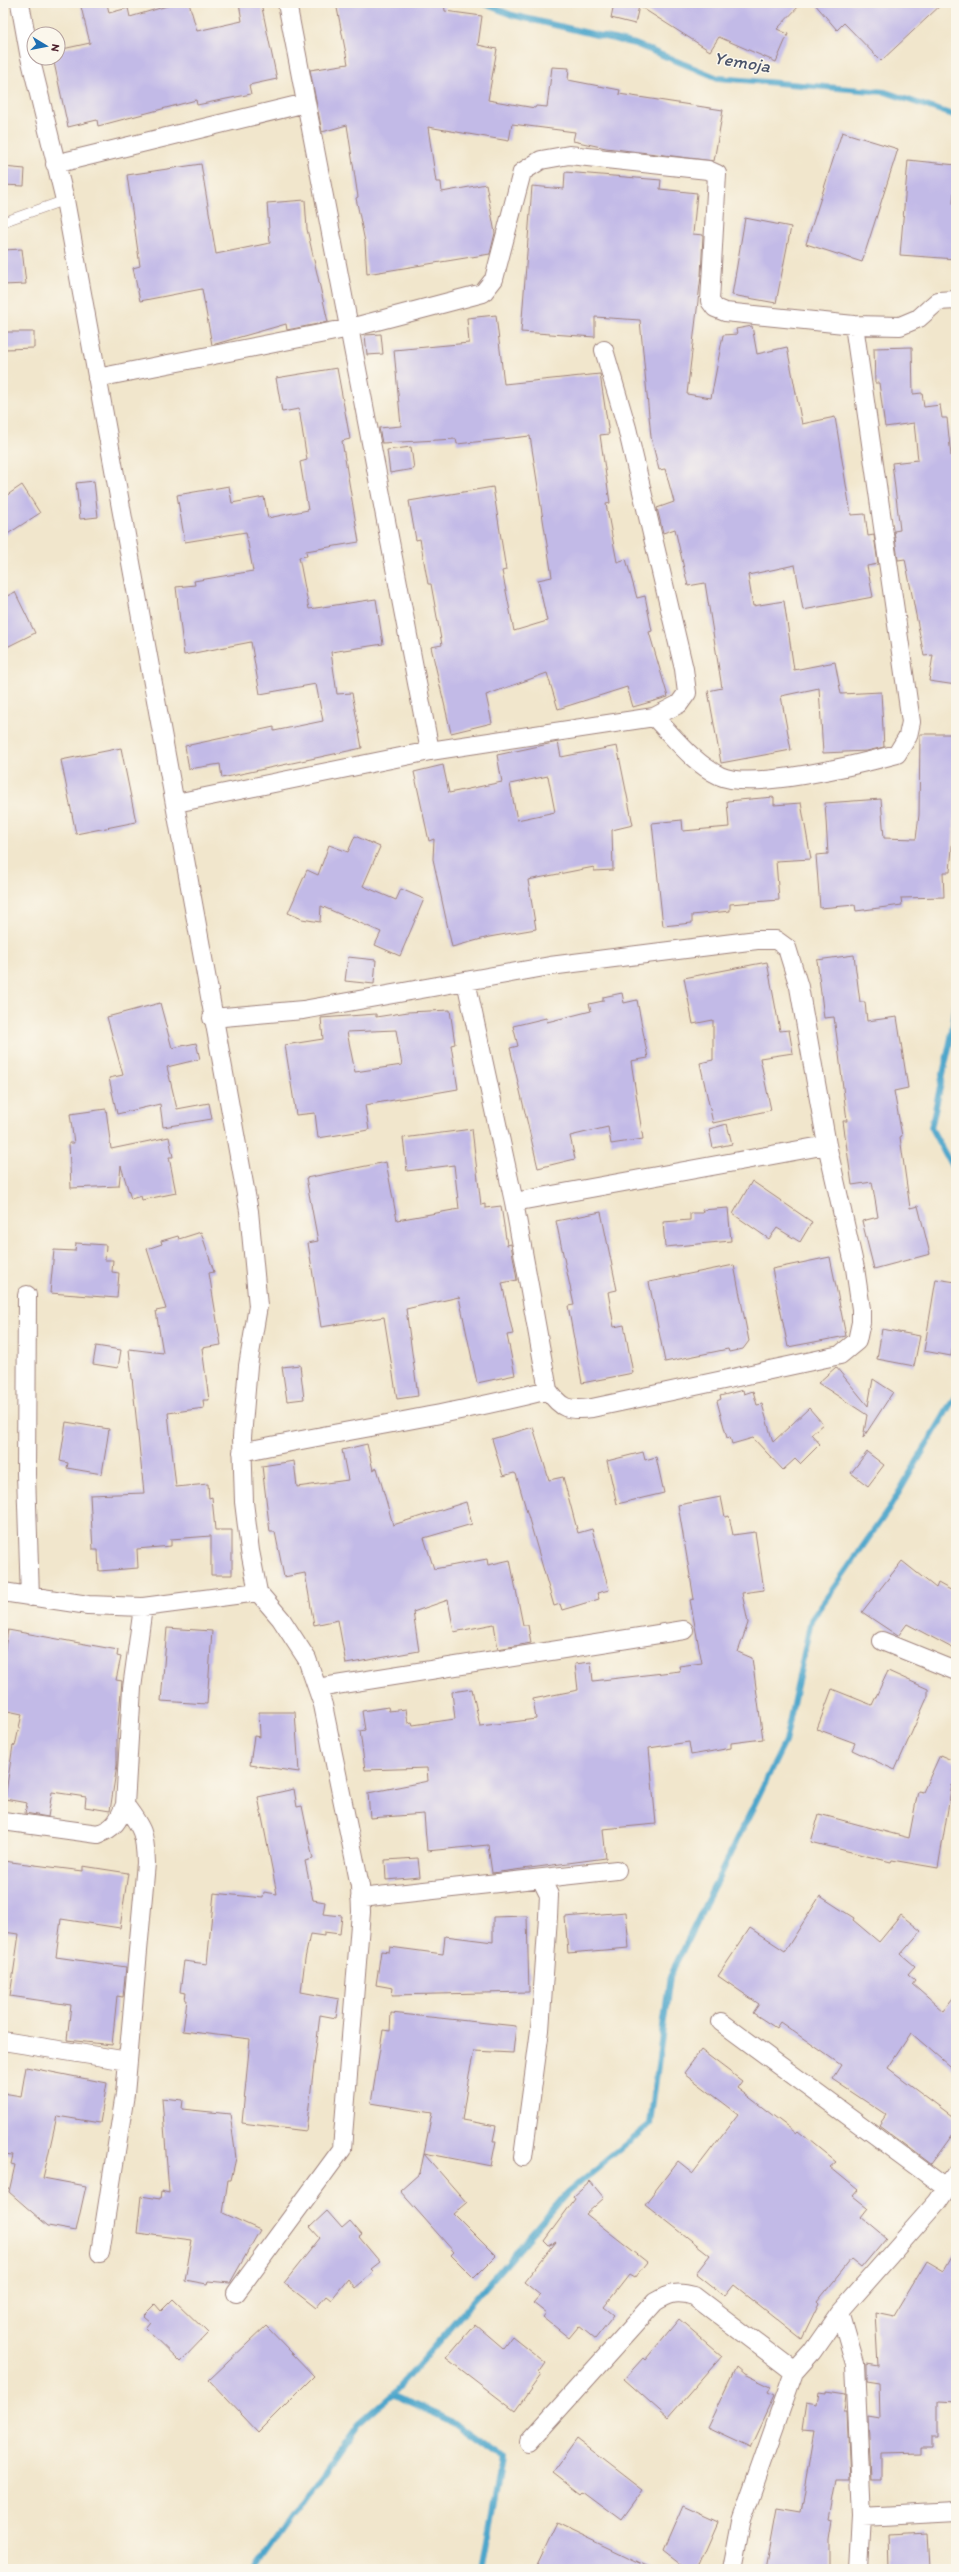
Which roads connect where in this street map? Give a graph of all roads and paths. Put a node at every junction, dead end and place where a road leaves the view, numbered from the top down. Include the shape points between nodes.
1 (20, 3) edge
2 (286, 3) edge
3 (306, 103) junction
4 (55, 164) junction
5 (64, 200) junction
6 (3, 222) edge
7 (956, 300) edge
8 (854, 325) junction
9 (350, 328) junction
10 (604, 350) dead end
11 (97, 378) junction
12 (654, 716) junction
13 (430, 751) junction
14 (176, 803) junction
15 (466, 981) junction
16 (212, 1018) junction
17 (827, 1145) junction
18 (514, 1202) junction
19 (27, 1295) dead end
20 (548, 1390) junction
21 (242, 1452) junction
22 (3, 1592) edge
23 (258, 1592) junction
24 (30, 1597) junction
25 (143, 1607) junction
26 (684, 1630) dead end
27 (882, 1641) dead end
28 (956, 1671) edge
29 (317, 1688) junction
30 (125, 1805) junction
31 (3, 1821) edge
32 (617, 1870) dead end
33 (541, 1879) junction
34 (360, 1898) junction
35 (721, 2022) dead end
36 (3, 2041) edge
37 (128, 2061) junction
38 (523, 2157) dead end
39 (951, 2181) edge
40 (100, 2253) dead end
41 (236, 2293) dead end
42 (840, 2312) junction
43 (794, 2372) junction
44 (529, 2442) dead end
45 (956, 2512) edge
46 (862, 2517) junction
47 (732, 2569) edge
48 (859, 2569) edge

1 - 4 street
2 - 3 street
3 - 4 street
3 - 9 street
4 - 5 street
5 - 6 lane
5 - 11 street
7 - 8 street via 938,301 918,318 900,326
8 - 9 street via 725,312 715,308 710,301 717,174 708,170 569,155 541,160 522,172 494,279 483,293
8 - 12 street via 904,657 911,722 908,736 897,754 852,766 750,782 720,776 698,762
9 - 11 street
9 - 13 street
10 - 12 street via 627,428 684,669 686,693 679,704
11 - 14 street
12 - 13 street
13 - 14 street
14 - 16 street
15 - 16 street via 303,1010
15 - 17 street via 550,966 757,940 776,940 787,948 792,959
15 - 18 street
16 - 21 street via 243,1173 256,1272 258,1306 248,1366
17 - 18 street
17 - 20 street via 855,1268 861,1309 862,1322 857,1341 848,1350 840,1356 586,1409 570,1409 558,1404
18 - 20 street
19 - 24 street via 26,1474
20 - 21 street via 491,1404
21 - 23 street via 244,1502
22 - 24 street
23 - 25 street
23 - 29 street via 281,1619 307,1659
24 - 25 street via 88,1605
25 - 30 street via 132,1688
26 - 29 street
27 - 28 street
29 - 34 street via 323,1705 360,1886
30 - 31 street via 110,1829 98,1834
30 - 37 street via 141,1826 145,1838 146,1863
32 - 33 street
33 - 34 street
33 - 38 street via 549,1895 548,1925 540,2030
34 - 41 street via 342,2149
35 - 39 street
36 - 37 street
37 - 40 street
39 - 42 street via 937,2202
42 - 43 street via 812,2352
42 - 46 street via 855,2364
43 - 44 street via 694,2296 681,2292 670,2293 655,2302
43 - 47 street via 741,2522
45 - 46 street
46 - 48 street

